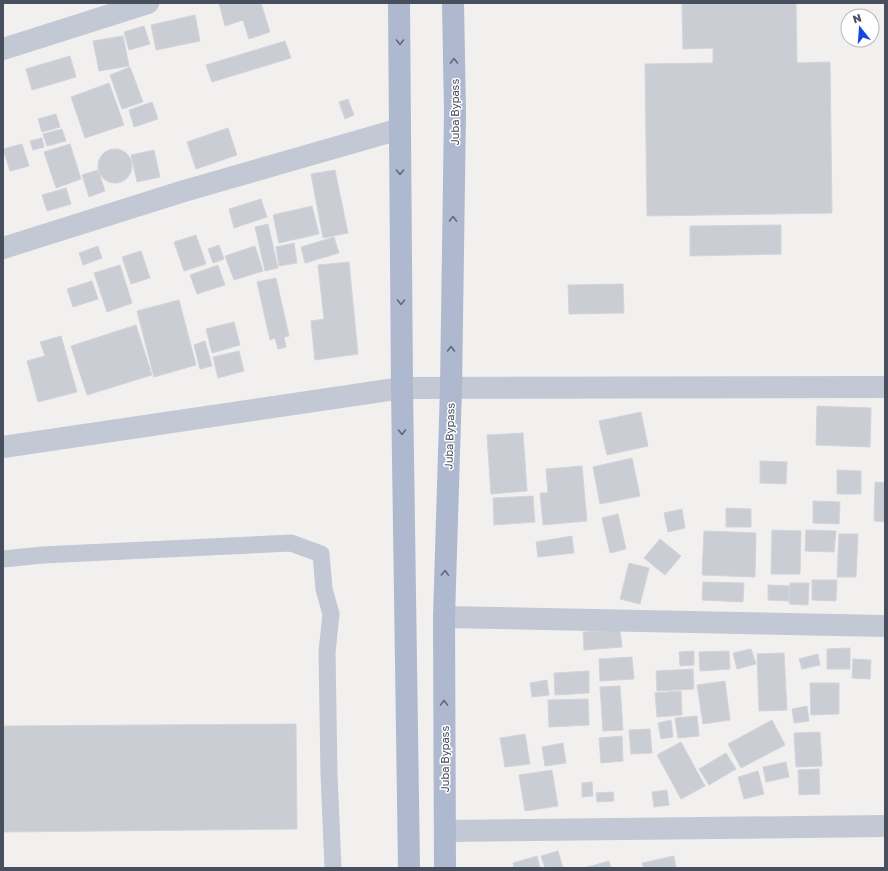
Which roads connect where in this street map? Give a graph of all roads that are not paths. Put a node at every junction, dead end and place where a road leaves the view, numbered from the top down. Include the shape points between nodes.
1 (148, 3) edge
2 (400, 3) edge
3 (454, 3) edge
4 (3, 49) edge
5 (400, 129) junction
6 (3, 248) edge
7 (885, 387) edge
8 (402, 388) junction
9 (450, 388) junction
10 (3, 447) edge
11 (3, 559) edge
12 (444, 617) junction
13 (885, 626) edge
14 (885, 826) edge
15 (445, 831) junction
16 (333, 868) edge
17 (409, 868) edge
18 (444, 868) edge

1 - 4 street
2 -> 5 main road
9 -> 3 main road, Juba Bypass via 455,112
5 - 6 street via 184,191
5 -> 8 main road
7 - 9 street
8 - 9 street
8 - 10 street
8 -> 17 main road
12 -> 9 main road, Juba Bypass
11 - 16 lane via 292,543 320,554 324,589 331,614 327,652
12 - 13 street
15 -> 12 main road, Juba Bypass
14 - 15 street
15 - 18 main road, Juba Bypass

